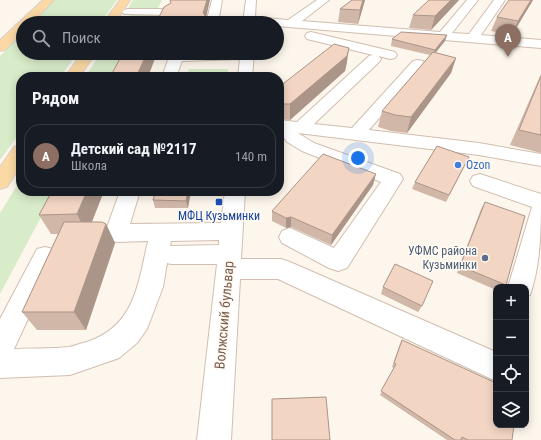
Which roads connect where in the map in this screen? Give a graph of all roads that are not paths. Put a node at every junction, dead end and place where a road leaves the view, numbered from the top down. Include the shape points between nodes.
1 (49, 0) edge
2 (125, 0) edge
3 (172, 0) edge
4 (217, 0) edge
5 (251, 0) edge
6 (324, 0) edge
7 (473, 0) edge
8 (500, 0) edge
9 (128, 12) dead end
10 (166, 12) junction
11 (32, 16) edge
12 (114, 16) edge
13 (164, 16) edge
14 (214, 16) edge
15 (247, 16) edge
16 (335, 17) dead end
17 (284, 22) edge
18 (291, 23) junction
19 (323, 26) junction
20 (16, 32) edge
21 (284, 34) edge
22 (443, 36) junction
23 (473, 38) junction
24 (541, 44) edge
25 (0, 47) edge
26 (390, 55) dead end
27 (374, 59) dead end
28 (84, 60) edge
29 (175, 60) edge
30 (246, 60) edge
31 (418, 64) dead end
32 (76, 72) edge
33 (171, 72) edge
34 (245, 72) edge
35 (288, 126) edge
36 (357, 134) junction
37 (520, 157) junction
38 (16, 158) edge
39 (541, 160) edge
40 (480, 181) dead end
41 (0, 182) edge
42 (512, 192) junction
43 (128, 196) edge
44 (235, 196) edge
45 (541, 202) edge
46 (541, 210) edge
47 (290, 237) dead end
48 (166, 244) junction
49 (230, 251) junction
50 (45, 256) dead end
51 (522, 284) edge
52 (0, 348) edge
53 (0, 364) edge
54 (493, 366) edge
55 (214, 440) edge

1 - 11 main road
2 - 12 main road
3 - 10 street
4 - 14 street
5 - 15 street
6 - 18 street
7 - 22 street
8 - 23 street
9 - 10 street
10 - 13 street
16 - 19 street
17 - 18 street
18 - 19 street
19 - 22 street
20 - 25 main road
21 - 26 street via 310,36
22 - 23 street
23 - 24 street
27 - 35 street
28 - 32 main road
29 - 33 street
30 - 34 street
31 - 36 street
35 - 36 street
35 - 47 street via 293,138 308,147 393,179 338,261
36 - 37 street via 479,149
37 - 39 street
37 - 42 street
38 - 41 main road
40 - 42 street
42 - 45 street
43 - 48 street via 116,233
44 - 49 street, Волжский бульвар
46 - 51 street
48 - 49 street
48 - 53 street via 136,320 127,334 109,348 70,361
49 - 54 street via 281,269
49 - 55 street, Волжский бульвар
50 - 52 street

